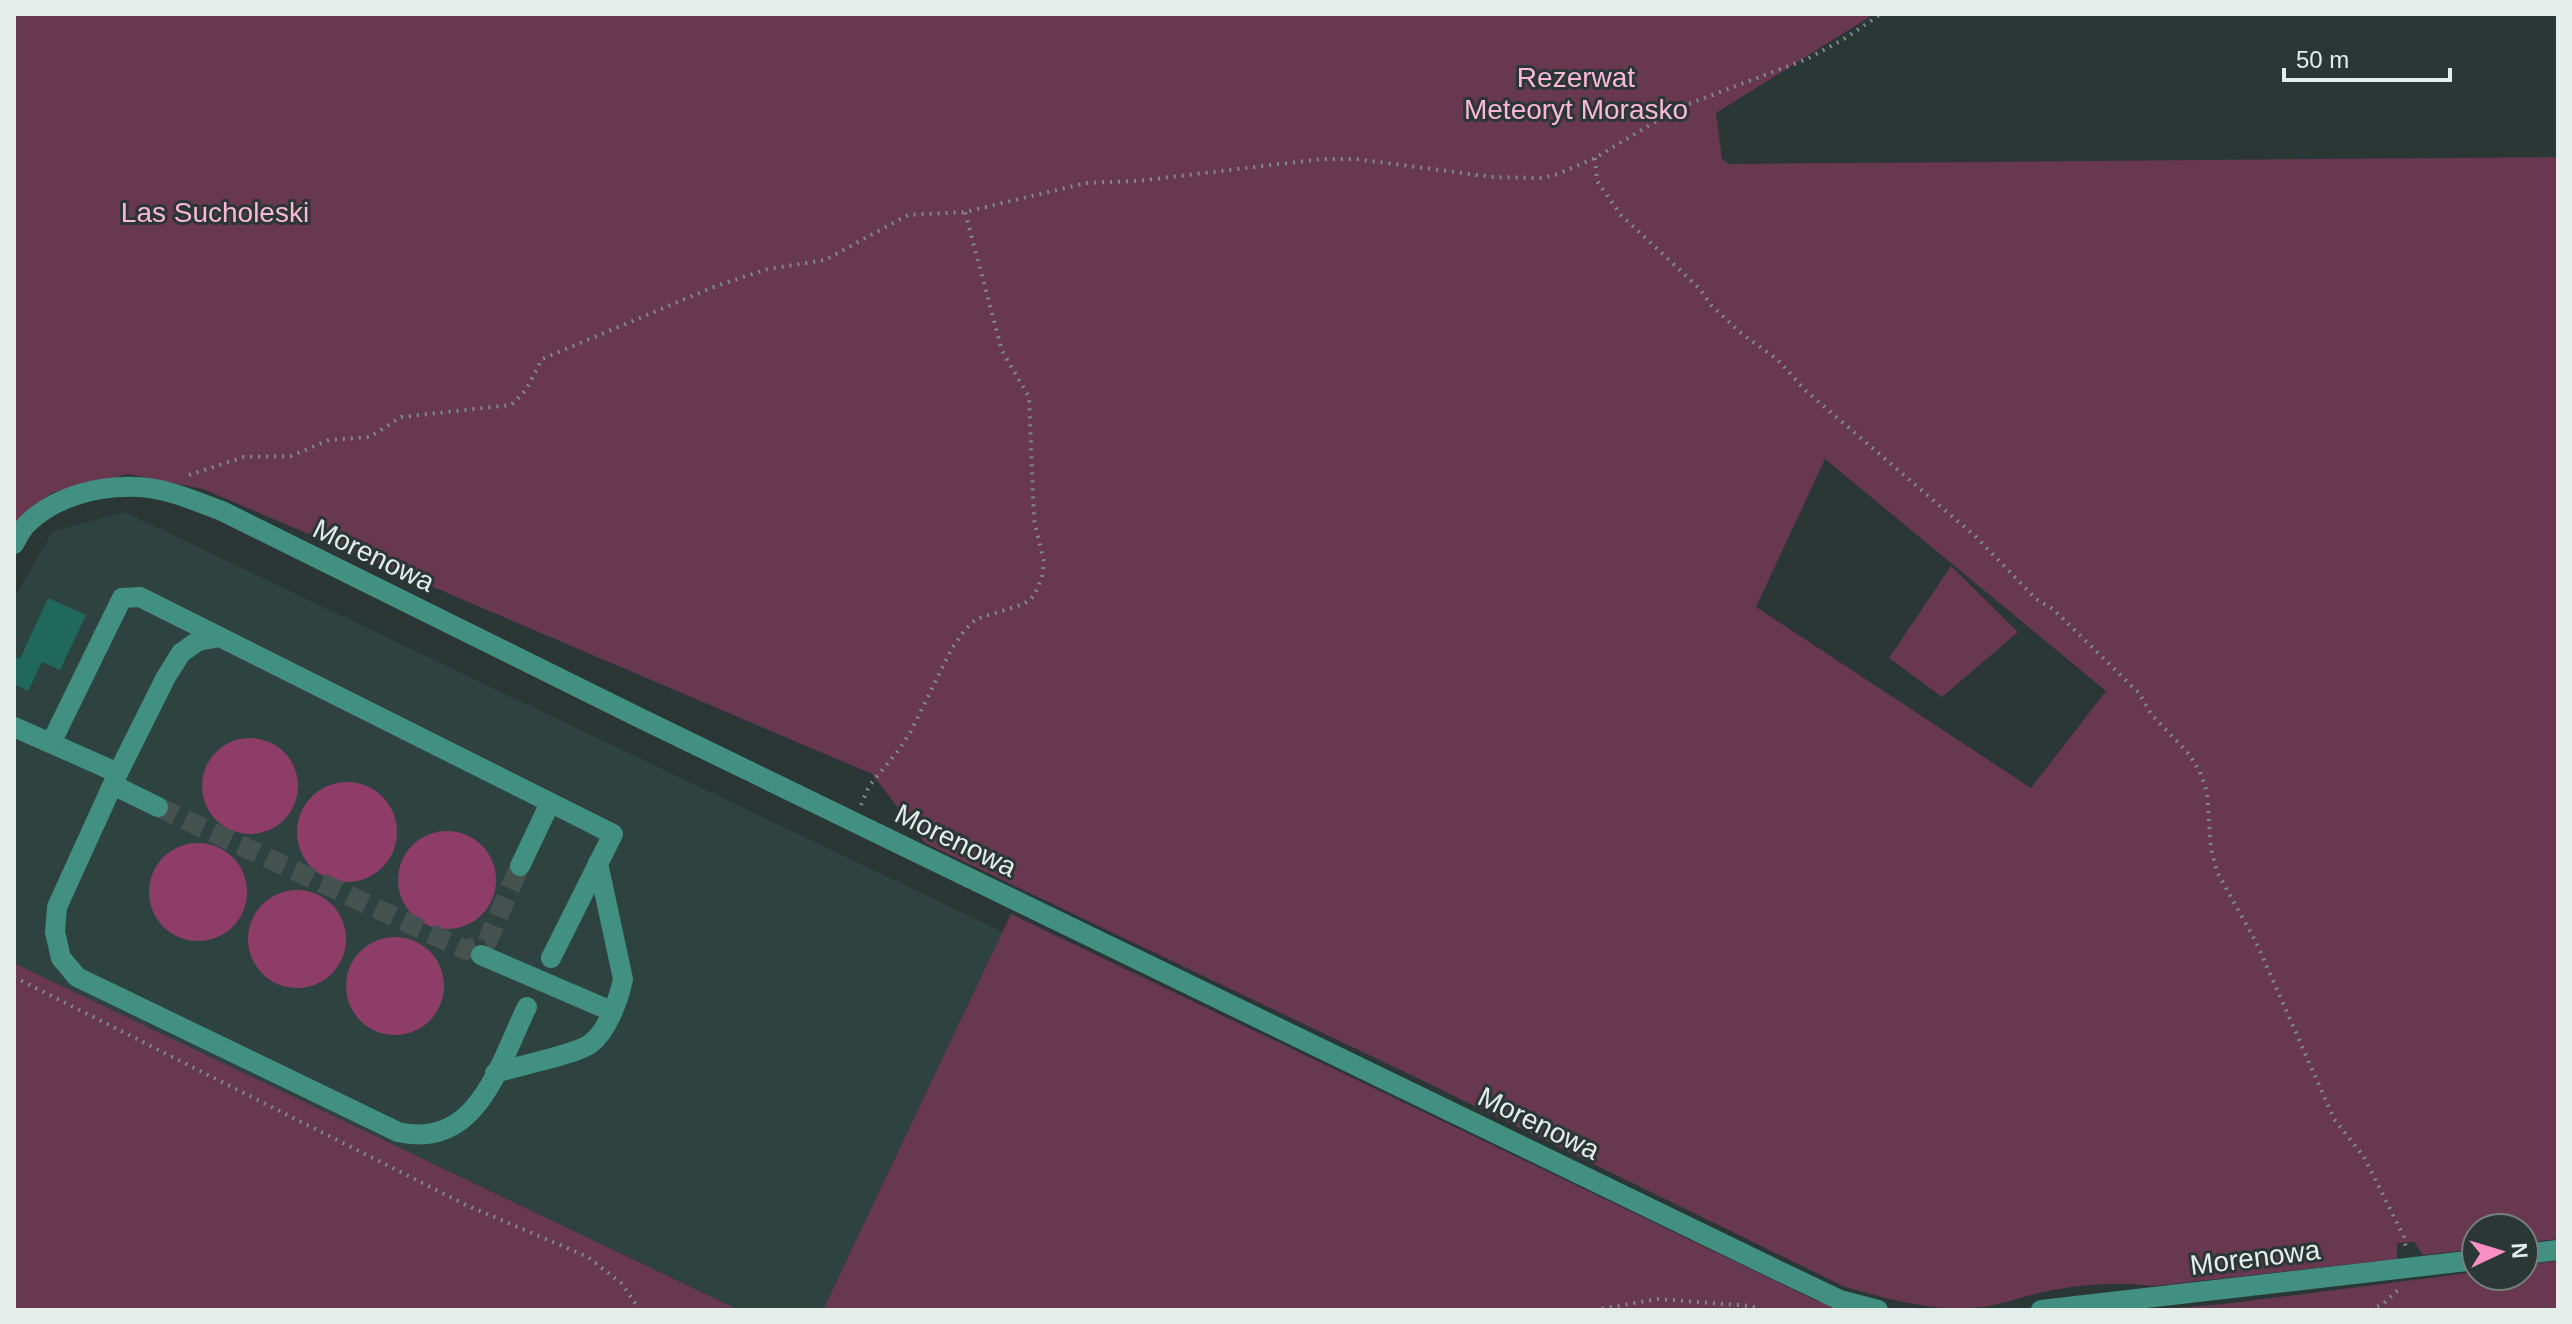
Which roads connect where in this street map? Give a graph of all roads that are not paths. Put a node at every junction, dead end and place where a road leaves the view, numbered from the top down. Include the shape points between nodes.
1 (14, 544) edge
2 (220, 637) junction
3 (14, 727) edge
4 (51, 743) junction
5 (116, 779) junction
6 (550, 803) junction
7 (158, 807) tunnel mouth
8 (598, 863) junction
9 (520, 866) tunnel mouth
10 (481, 955) dead end
11 (551, 958) dead end
12 (527, 1007) dead end
13 (611, 1011) junction
14 (495, 1073) junction
15 (2460, 1262) edge
16 (1878, 1310) edge
17 (2041, 1310) edge

1 - 16 lane, Morenowa via 27,523 67,497 104,489 139,487 173,493 222,511 1779,1271 1840,1300
2 - 4 lane via 140,597 122,598
2 - 5 lane via 198,641 181,653
2 - 6 lane
3 - 4 lane
4 - 5 lane
5 - 7 lane
5 - 14 lane via 57,907 61,958 77,977 398,1132 419,1137 461,1123 477,1107
6 - 8 lane via 613,834
6 - 9 lane
8 - 11 lane
8 - 13 lane via 623,979
10 - 13 lane
12 - 14 lane
13 - 14 lane via 589,1046
15 - 17 lane, Morenowa

